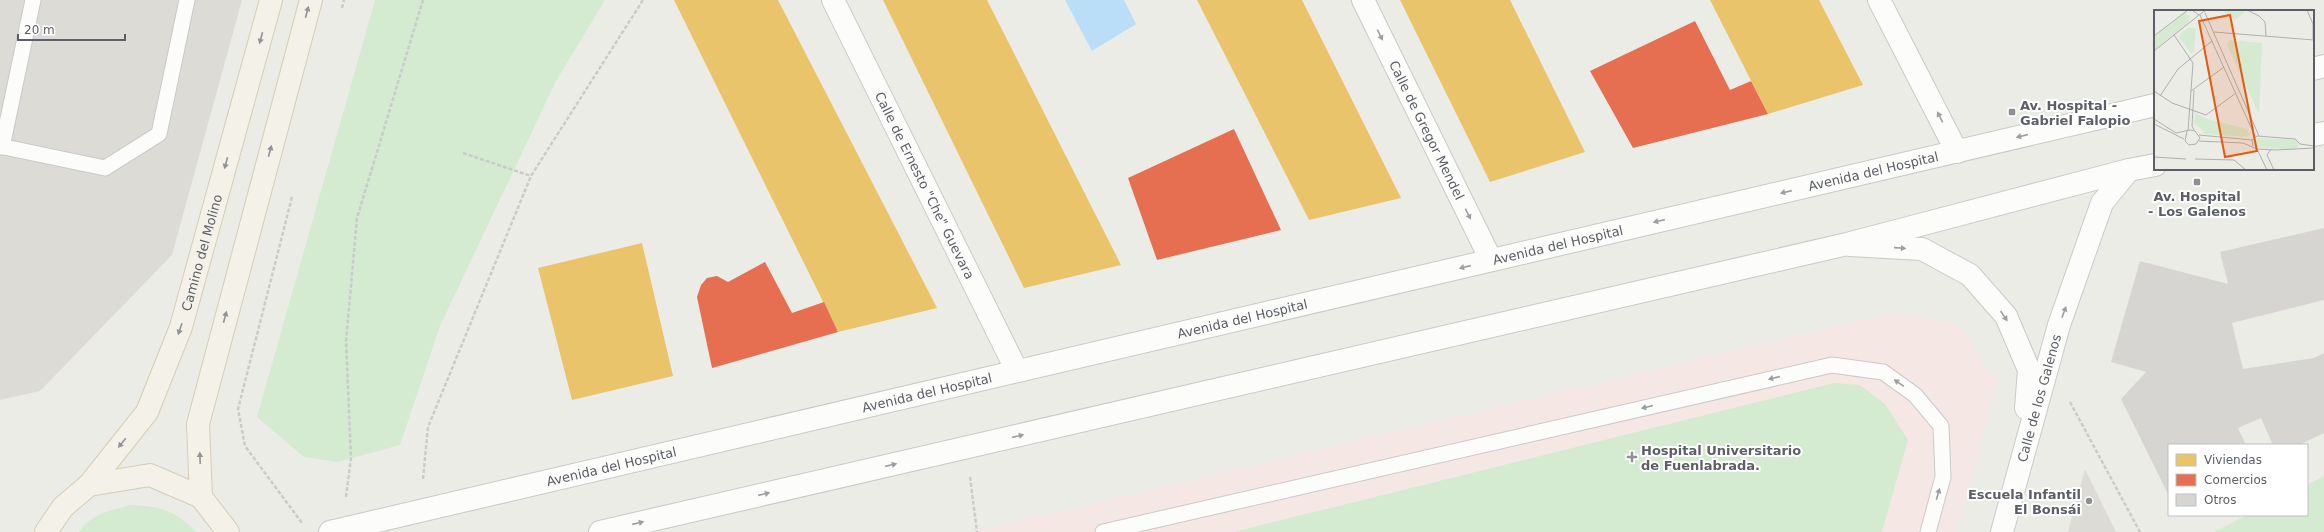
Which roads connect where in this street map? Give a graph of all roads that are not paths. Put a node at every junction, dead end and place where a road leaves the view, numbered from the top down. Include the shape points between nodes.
1 (33, 0) edge
2 (187, 0) edge
3 (271, 0) edge
4 (311, 0) edge
5 (833, 0) edge
6 (1362, 0) edge
7 (1879, 0) edge
8 (2324, 66) edge
9 (2314, 69) edge
10 (2154, 105) edge
11 (2324, 133) edge
12 (2314, 135) edge
13 (1, 147) edge
14 (1957, 152) junction
15 (2154, 165) edge
16 (2128, 170) junction
17 (1847, 244) junction
18 (1491, 260) junction
19 (1017, 372) junction
20 (2022, 457) junction
21 (89, 485) junction
22 (201, 497) junction
23 (336, 531) edge
24 (46, 532) edge
25 (228, 532) edge
26 (600, 532) edge
27 (1103, 532) edge
28 (1928, 532) edge
29 (2002, 532) edge

1 - 13 lane
2 - 13 lane via 159,134 105,168
3 -> 21 main road, Camino del Molino via 181,327 147,412
22 -> 4 main road via 198,424
5 - 19 main road, Calle de Ernesto "Che" Guevara
6 -> 18 main road, Calle de Gregor Mendel
14 -> 7 main road
8 - 9 main road
10 -> 14 main road, Avenida del Hospital
11 - 12 main road
14 -> 18 main road, Avenida del Hospital
15 - 16 main road
16 - 17 main road
20 -> 16 main road, Calle de los Galenos via 2048,363 2102,203
17 -> 20 main road, Calle de los Galenos via 1922,249 1970,275 2006,316 2029,370
26 -> 17 main road
18 -> 19 main road, Avenida del Hospital
19 - 23 main road, Avenida del Hospital
20 - 29 main road
21 - 22 main road via 150,475
21 - 24 main road, Camino del Molino via 63,507
22 - 25 main road
28 -> 27 lane via 1943,477 1941,426 1915,395 1883,372 1832,365

